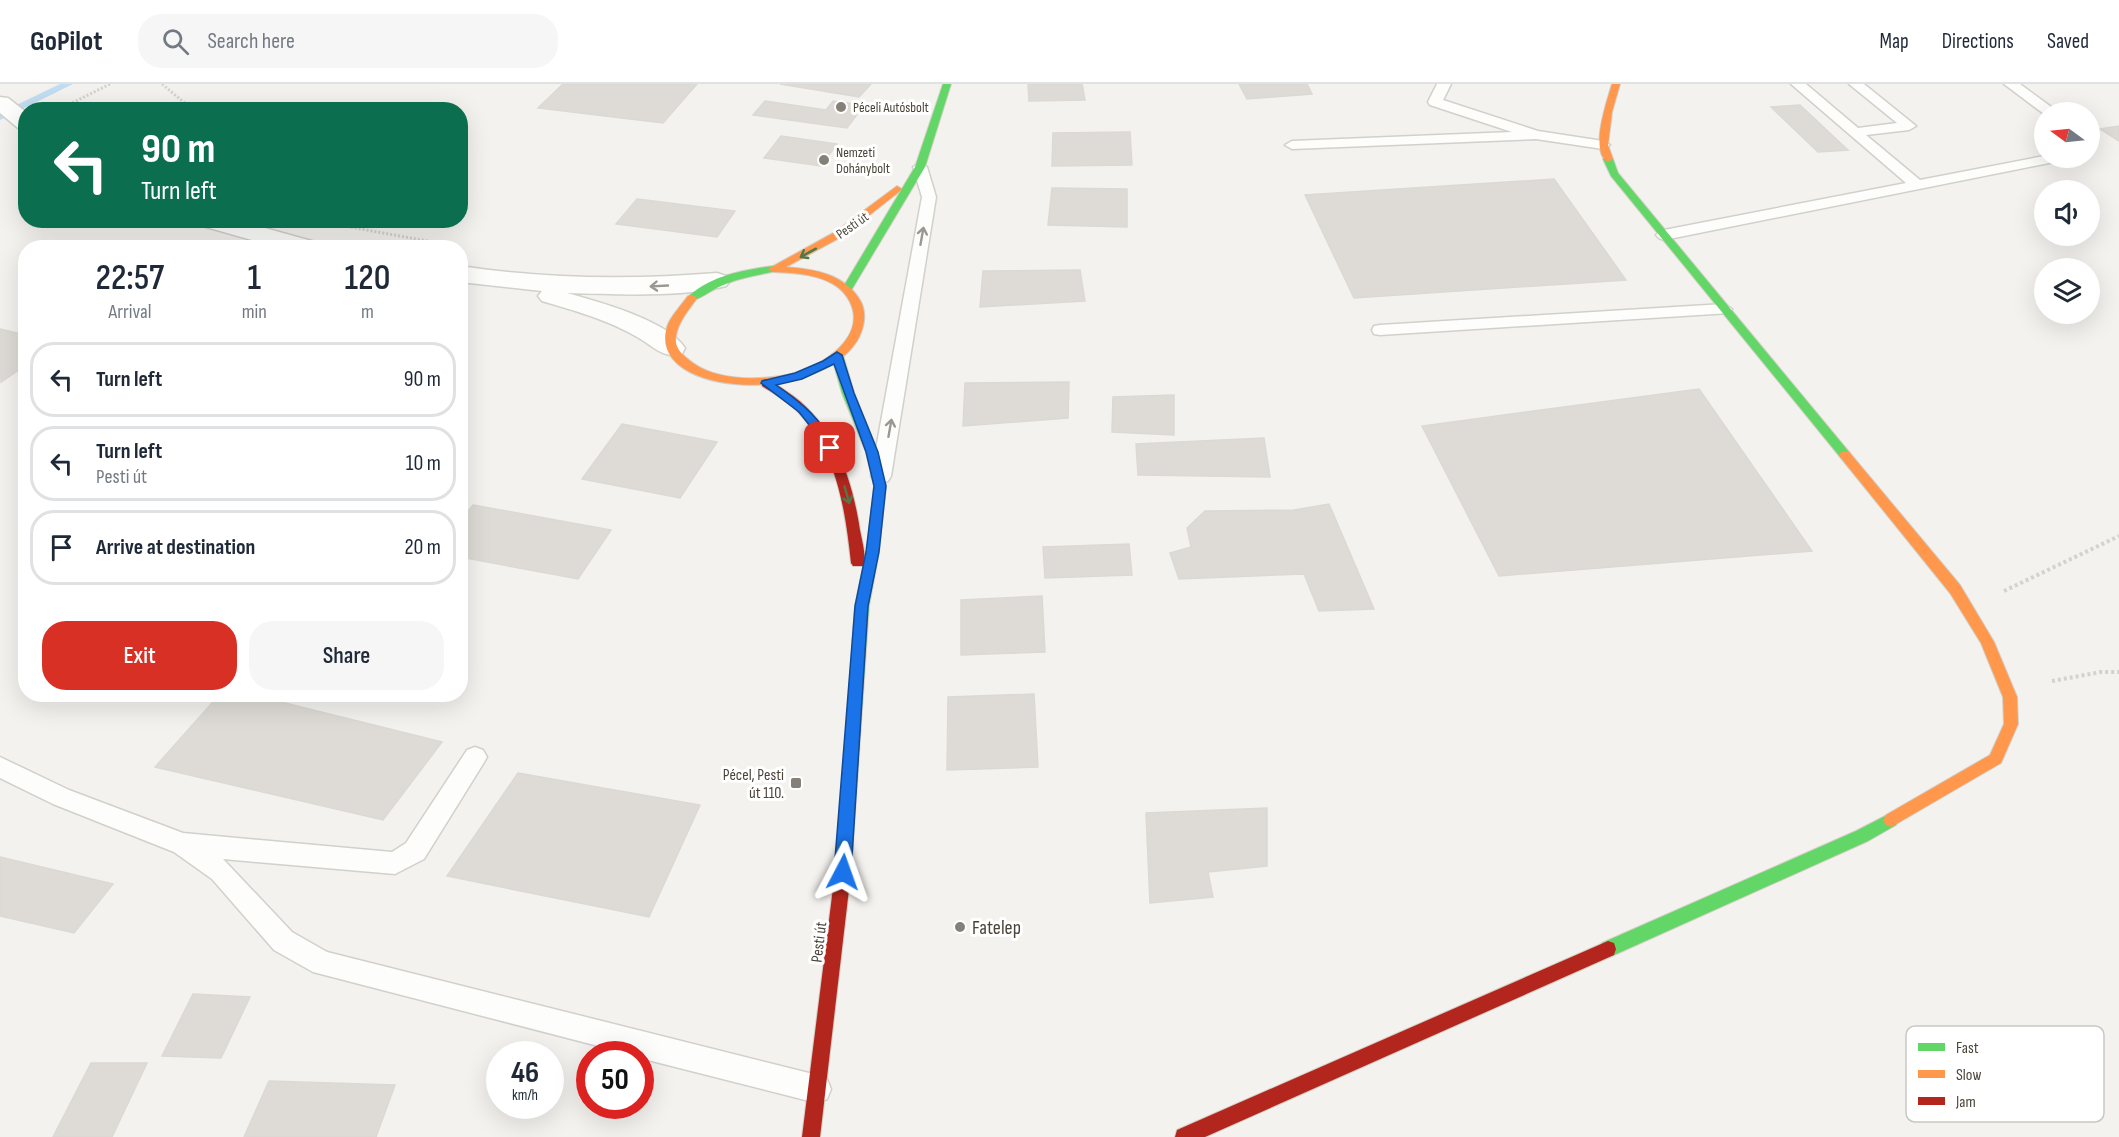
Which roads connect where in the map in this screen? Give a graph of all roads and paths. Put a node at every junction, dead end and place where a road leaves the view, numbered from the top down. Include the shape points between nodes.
1 (110, 84) edge
2 (162, 84) edge
3 (947, 84) edge
4 (1444, 84) edge
5 (1616, 84) edge
6 (1798, 84) edge
7 (1856, 84) edge
8 (2011, 84) edge
9 (74, 102) edge
10 (183, 102) edge
11 (2037, 102) edge
12 (0, 103) edge
13 (18, 117) edge
14 (1855, 132) junction
15 (1536, 135) junction
16 (1292, 145) dead end
17 (1603, 145) junction
18 (2034, 162) edge
19 (920, 167) junction
20 (1917, 185) junction
21 (236, 228) edge
22 (356, 228) edge
23 (1664, 235) junction
24 (281, 240) edge
25 (421, 240) edge
26 (773, 268) junction
27 (472, 276) edge
28 (717, 281) junction
29 (847, 289) junction
30 (1724, 309) junction
31 (1380, 330) dead end
32 (672, 348) junction
33 (837, 355) junction
34 (766, 383) junction
35 (880, 486) junction
36 (2119, 536) edge
37 (861, 606) junction
38 (1968, 608) junction
39 (2119, 672) edge
40 (2010, 689) junction
41 (475, 757) dead end
42 (0, 767) edge
43 (183, 844) junction
44 (817, 1089) junction
45 (811, 1137) edge
46 (1184, 1137) edge

1 - 9 path
2 - 10 path
3 - 19 main road, Pesti út
4 - 15 lane via 1435,102
5 - 17 main road
6 - 14 lane
7 - 14 lane via 1909,126
8 - 11 lane
12 - 13 street
14 - 20 lane
15 - 16 lane
15 - 17 lane
17 - 23 main road via 1614,174
18 - 20 lane
19 -> 26 main road, Pesti út via 868,215 801,257
19 - 29 main road, Pesti út
35 -> 19 lane via 929,197
20 - 23 lane
21 - 24 street
22 - 25 path
23 - 30 main road
26 - 28 main road
26 - 29 main road via 827,277
28 -> 27 street via 631,287
27 - 32 street via 609,312 650,331
28 - 32 main road via 694,295 678,312 670,330
29 - 33 main road via 858,306 859,326 848,346
30 - 31 lane
30 - 38 main road
32 - 34 main road via 685,364 706,376 735,383
33 - 34 main road via 798,376
33 - 35 main road, Pesti út via 872,452
34 -> 37 main road, Pesti út via 803,409 823,434 837,461 854,518
35 - 37 main road, Pesti út via 873,552
36 - 38 path
37 - 44 main road, Pesti út via 843,872
38 - 40 main road
39 - 40 path
40 - 46 main road via 2008,737 1996,759 1862,836
41 - 43 lane via 415,851 395,864
42 - 43 lane via 61,797
43 - 44 lane via 220,872 283,941 321,963
44 - 45 main road, Pesti út

